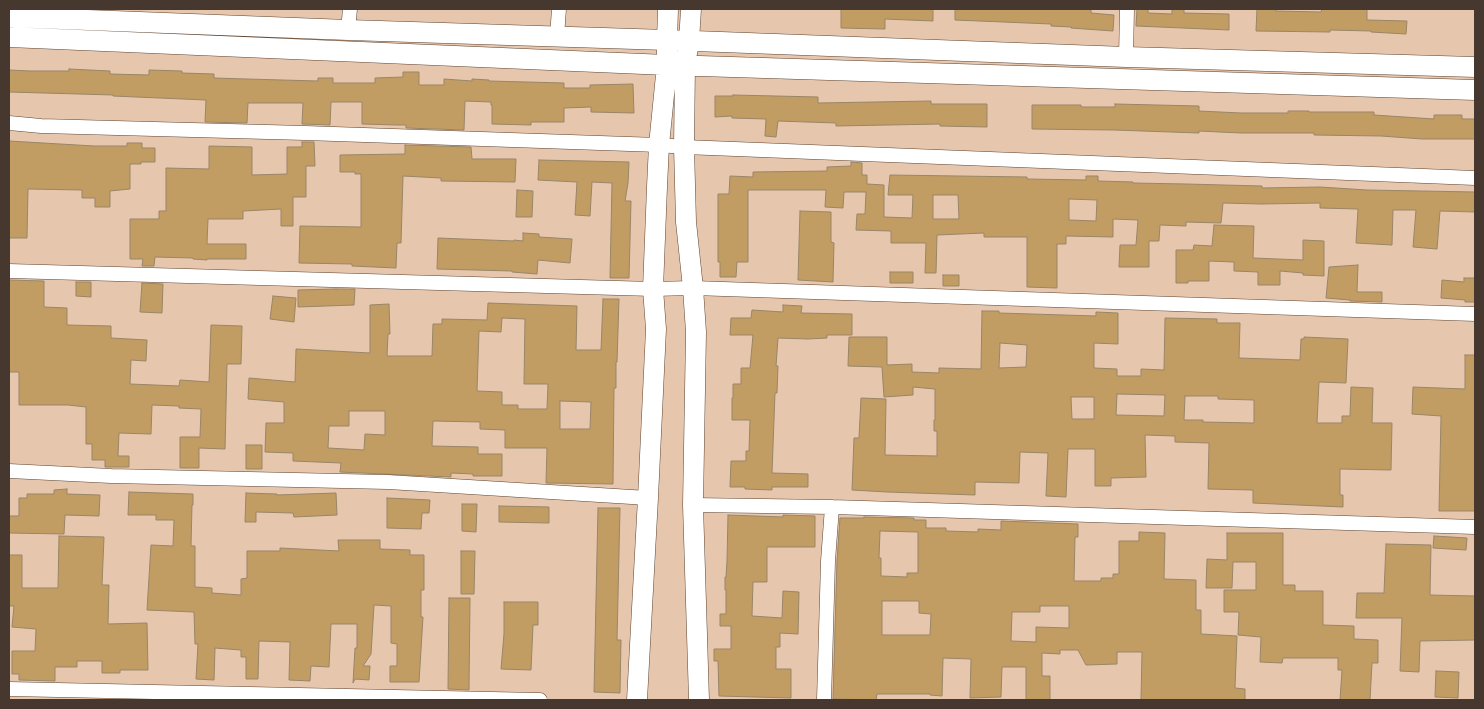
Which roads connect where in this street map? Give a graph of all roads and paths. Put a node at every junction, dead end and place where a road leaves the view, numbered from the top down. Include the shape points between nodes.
1 (350, 9) edge
2 (558, 9) edge
3 (668, 9) edge
4 (692, 9) edge
5 (1128, 9) edge
6 (9, 17) edge
7 (348, 30) junction
8 (558, 36) junction
9 (9, 38) edge
10 (667, 40) junction
11 (689, 41) junction
12 (1126, 57) junction
13 (676, 65) junction
14 (1475, 67) edge
15 (1475, 90) edge
16 (9, 123) edge
17 (659, 145) junction
18 (684, 147) junction
19 (1475, 178) edge
20 (9, 271) edge
21 (693, 288) junction
22 (653, 289) junction
23 (1475, 314) edge
24 (9, 471) edge
25 (648, 498) junction
26 (693, 505) junction
27 (832, 507) junction
28 (1475, 527) edge
29 (9, 689) edge
30 (540, 700) edge
31 (637, 700) edge
32 (699, 700) edge
33 (824, 700) edge

1 - 7 street
2 - 8 street
3 - 10 street
4 - 11 street
5 - 12 street
6 - 7 street
7 - 8 street
8 - 10 street
9 - 13 street
10 - 11 street
10 - 13 street
11 - 12 street
11 - 13 street
12 - 14 street
13 - 15 street
13 - 17 street
13 - 18 street
16 - 17 street
17 - 18 street
17 - 22 street
18 - 19 street
18 - 21 street via 686,222
20 - 22 street
21 - 22 street
21 - 23 street
21 - 26 street via 696,332
22 - 25 street via 656,329
24 - 25 street via 388,482
25 - 31 street
26 - 27 street
26 - 32 street
27 - 28 street
27 - 33 street
29 - 30 street

